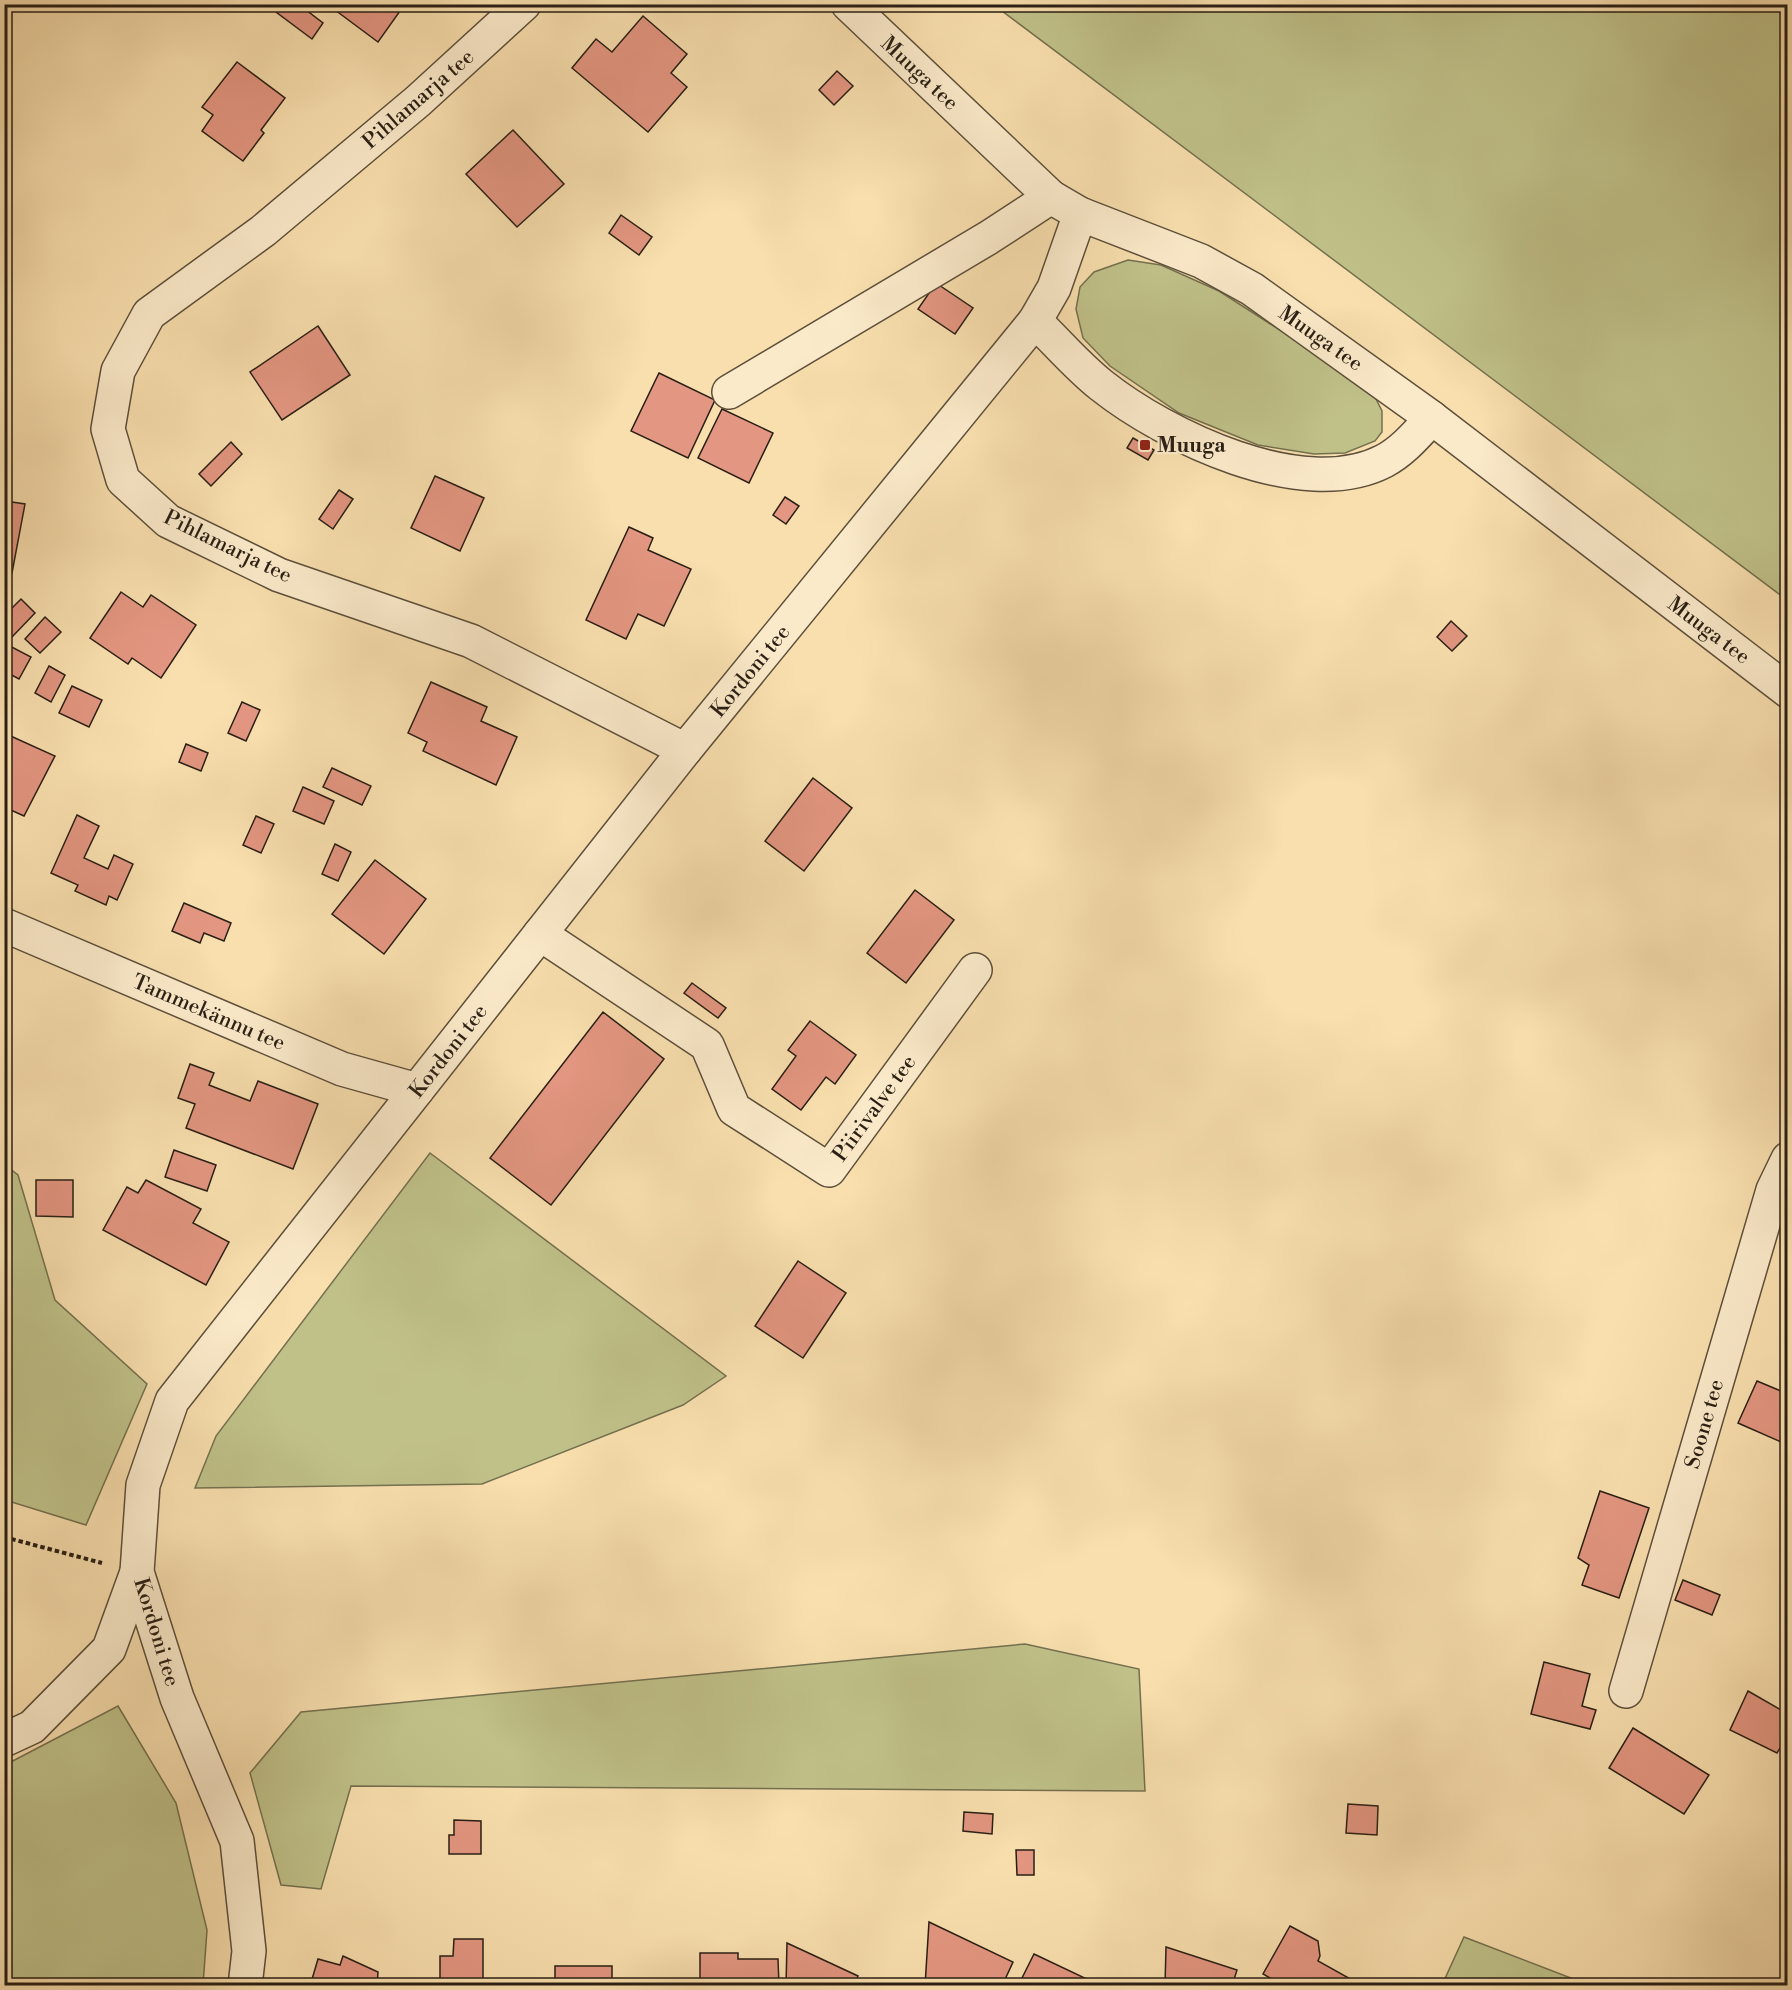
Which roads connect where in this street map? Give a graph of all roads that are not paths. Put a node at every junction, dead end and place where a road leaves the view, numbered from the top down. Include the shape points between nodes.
1 (524, 4) edge
2 (848, 4) edge
3 (1051, 197) junction
4 (1080, 214) junction
5 (1035, 321) junction
6 (729, 392) dead end
7 (1432, 418) junction
8 (1788, 691) edge
9 (685, 750) junction
10 (4, 925) edge
11 (540, 934) junction
12 (975, 970) dead end
13 (417, 1090) junction
14 (1788, 1159) edge
15 (137, 1572) junction
16 (1626, 1691) dead end
17 (4, 1740) edge
18 (245, 1986) edge

1 - 9 street, Pihlamarja tee via 418,101 262,231 148,314 118,371 108,429 123,480 168,521 279,575 471,641
2 - 3 street, Muuga tee
3 - 4 street, Muuga tee
3 - 6 street
4 - 5 street, Kordoni tee via 1054,288
4 - 7 street, Muuga tee via 1202,261 1252,289
5 - 7 street via 1100,384 1156,423 1211,448 1267,466 1312,473 1349,472 1383,461 1408,445
5 - 9 street, Kordoni tee
7 - 8 street, Muuga tee
9 - 11 street, Kordoni tee
10 - 13 street, Tammekännu tee via 342,1069
11 - 12 street, Piirivalve tee via 707,1045 734,1109 829,1170
11 - 13 street, Kordoni tee
13 - 15 street, Kordoni tee via 172,1401 143,1485
14 - 16 street, Soone tee via 1770,1202
15 - 17 street via 109,1649 32,1727
15 - 18 street, Kordoni tee via 177,1698 237,1840 249,1951

